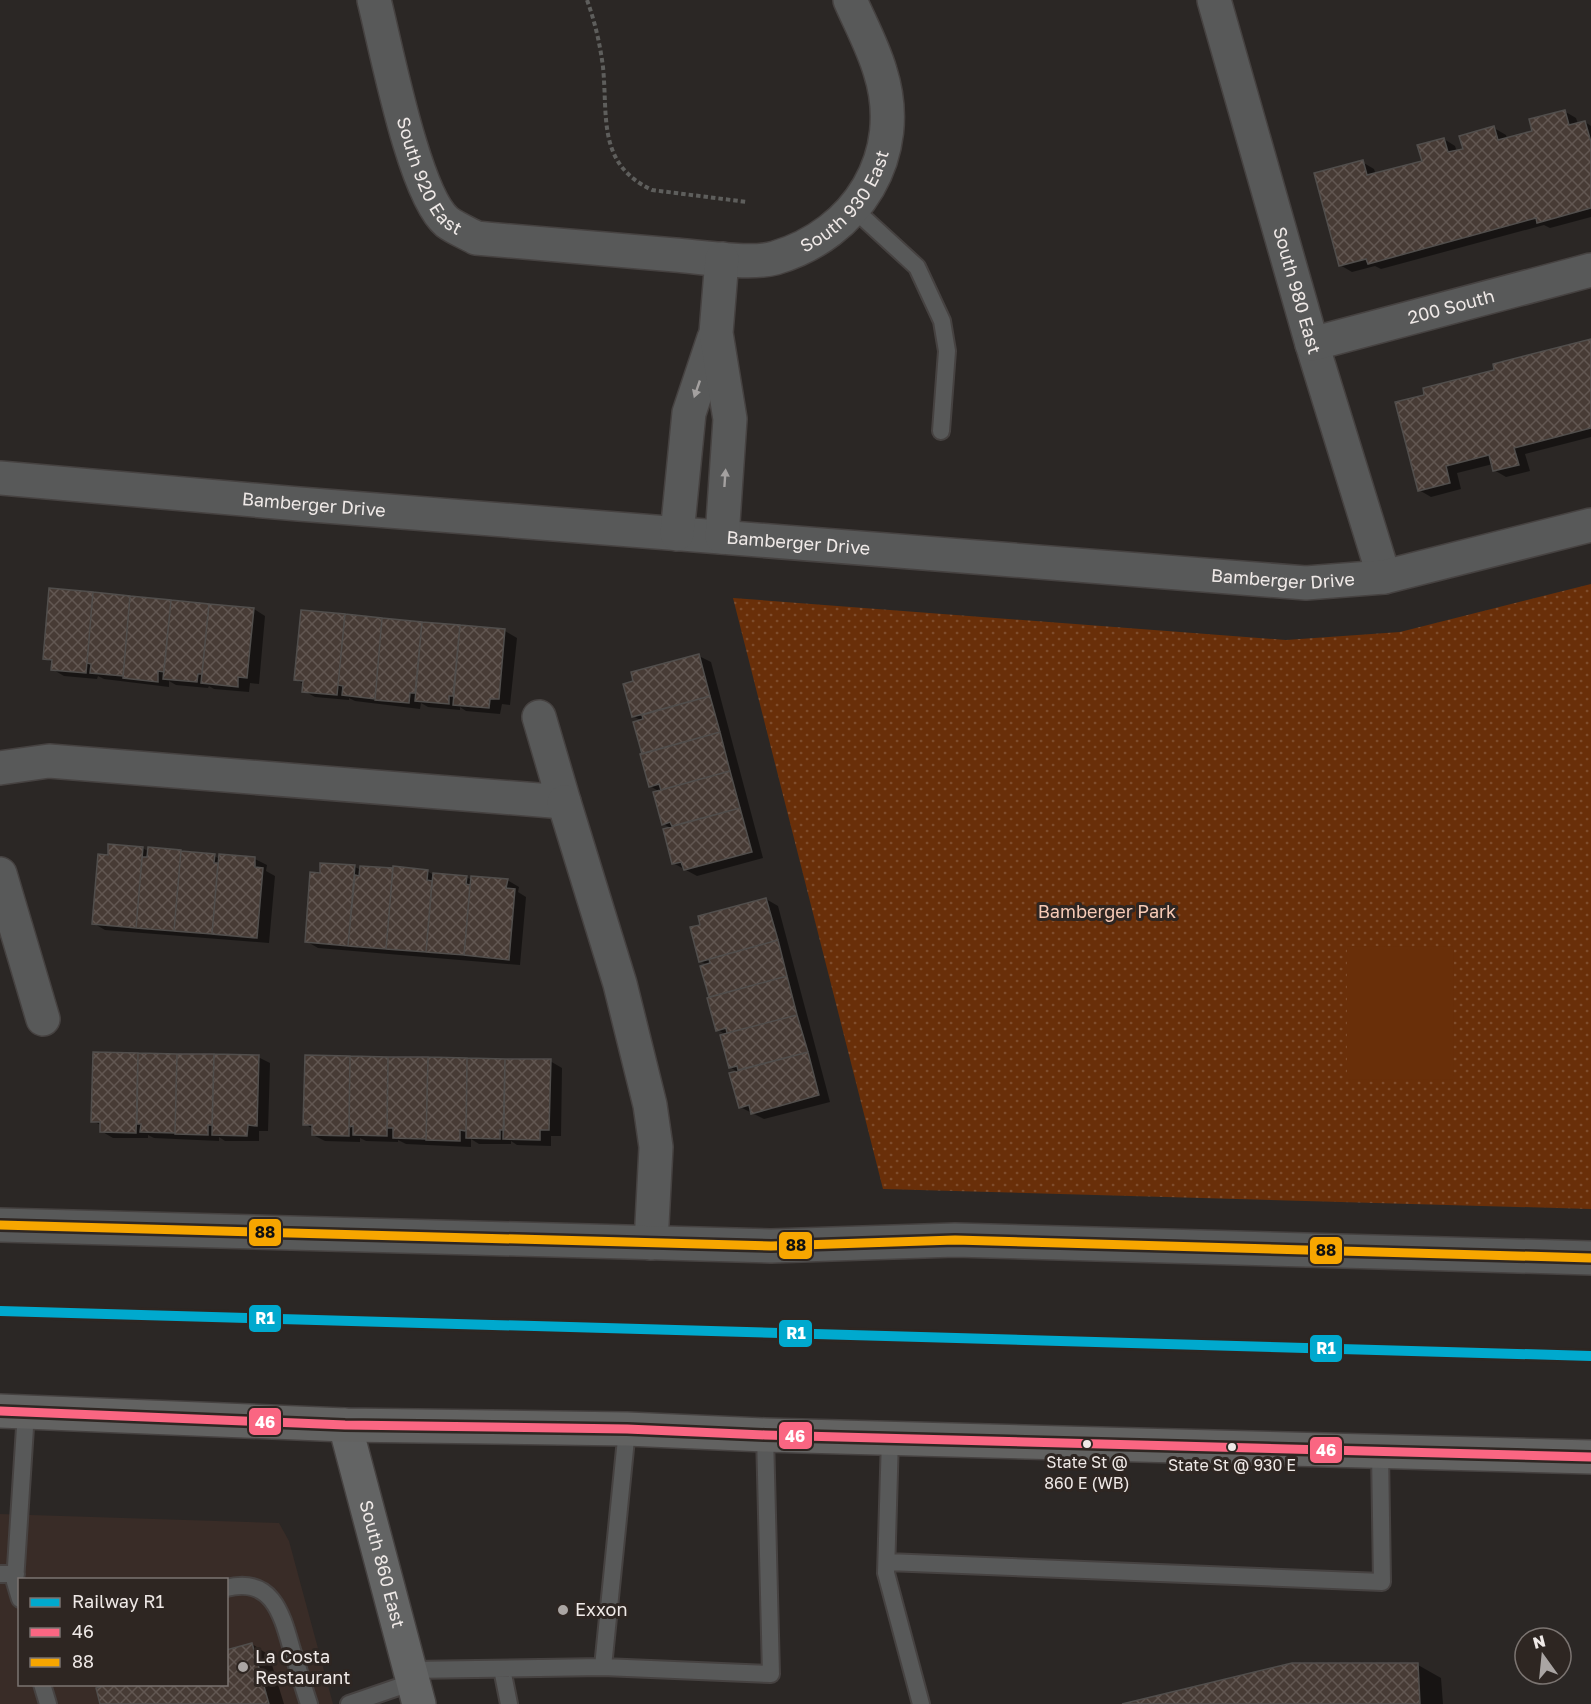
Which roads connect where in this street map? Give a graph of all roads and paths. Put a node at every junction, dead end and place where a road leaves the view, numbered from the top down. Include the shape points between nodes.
1 (374, 0) edge
2 (588, 0) edge
3 (850, 0) edge
4 (1215, 0) edge
5 (747, 202) dead end
6 (855, 210) junction
7 (722, 259) junction
8 (1591, 270) edge
9 (716, 333) junction
10 (1312, 344) junction
11 (941, 431) dead end
12 (0, 478) edge
13 (1591, 525) edge
14 (677, 534) junction
15 (722, 537) junction
16 (1384, 577) junction
17 (539, 717) dead end
18 (0, 768) edge
19 (564, 802) junction
20 (0, 874) edge
21 (43, 1019) dead end
22 (0, 1225) edge
23 (651, 1243) junction
24 (1591, 1258) edge
25 (13, 1411) edge
26 (345, 1425) junction
27 (627, 1428) junction
28 (765, 1435) junction
29 (890, 1438) junction
30 (1380, 1451) junction
31 (1591, 1457) edge
32 (887, 1562) junction
33 (8, 1574) edge
34 (228, 1587) edge
35 (18, 1595) edge
36 (603, 1667) junction
37 (502, 1669) junction
38 (414, 1685) edge
39 (43, 1686) edge
40 (48, 1704) edge
41 (309, 1704) edge
42 (349, 1704) edge
43 (509, 1704) edge
44 (921, 1704) edge

1 - 7 street, South 920 East via 418,171 429,198 447,221 476,238
2 - 5 path via 601,55 607,135 619,165 639,184 652,190
3 - 6 street, South 930 East via 881,72 887,107 887,134 880,164
4 - 10 street, South 980 East
6 - 7 street, South 930 East via 819,239 773,258
6 - 11 lane via 917,267 942,321 947,351
7 - 9 street
8 - 10 street, 200 South
9 -> 14 street via 689,413
15 -> 9 street via 730,419
10 - 16 street, South 980 East
12 - 14 street, Bamberger Drive
13 - 16 street, Bamberger Drive
14 - 15 street, Bamberger Drive
15 - 16 street, Bamberger Drive via 1244,580 1306,583
17 - 19 street
18 - 19 street via 49,761
19 - 23 street via 620,984 650,1105 656,1147
20 - 21 street
22 - 23 street
23 - 24 street via 771,1246 955,1240
25 - 26 main road
25 - 33 lane
26 - 27 main road
26 - 38 street, South 860 East
27 - 28 main road
27 - 36 lane
28 - 29 main road
28 - 36 lane via 771,1674
29 - 30 main road
29 - 32 lane
30 - 31 main road
30 - 32 lane via 1382,1582
32 - 44 lane via 886,1573
33 - 35 lane
34 - 41 lane via 250,1586 266,1593 280,1610
36 - 37 lane
37 - 38 lane
37 - 43 lane
38 - 42 lane
39 - 40 lane

